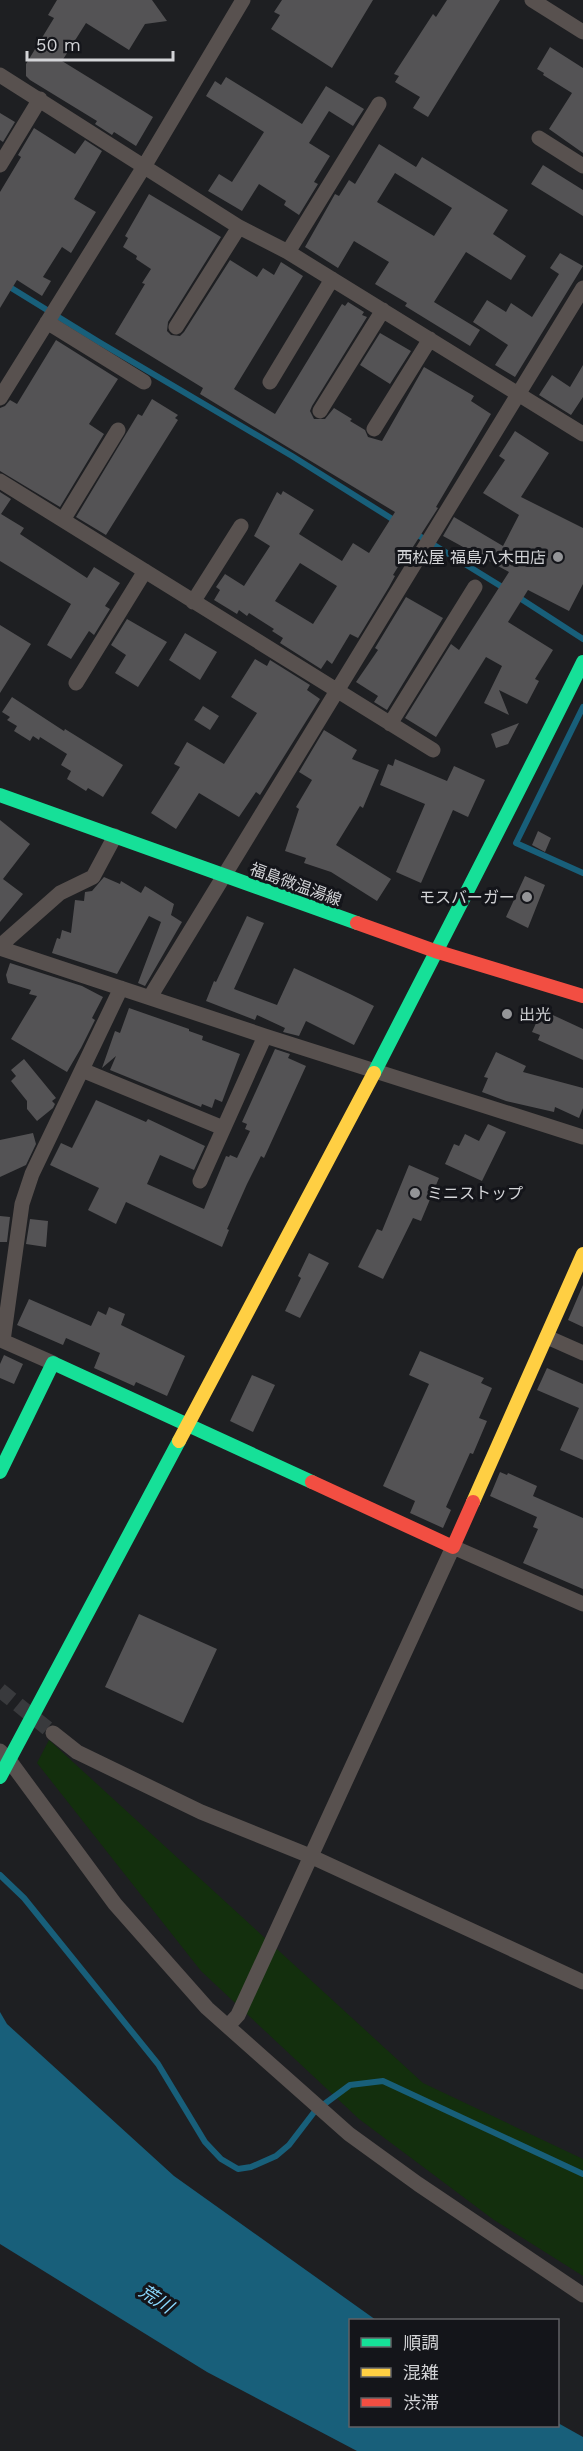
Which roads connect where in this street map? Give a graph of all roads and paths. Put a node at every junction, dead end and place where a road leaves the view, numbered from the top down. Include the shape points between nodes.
1 (243, 0) edge
2 (532, 0) edge
3 (583, 32) edge
4 (0, 75) edge
5 (40, 99) junction
6 (379, 104) dead end
7 (539, 138) dead end
8 (0, 165) edge
9 (145, 165) junction
10 (583, 166) edge
11 (239, 227) junction
12 (288, 252) junction
13 (332, 279) junction
14 (583, 288) edge
15 (383, 310) junction
16 (47, 322) junction
17 (176, 327) dead end
18 (430, 339) junction
19 (144, 382) dead end
20 (270, 382) dead end
21 (518, 394) junction
22 (0, 398) edge
23 (320, 411) dead end
24 (374, 429) dead end
25 (118, 430) dead end
26 (583, 434) edge
27 (0, 481) edge
28 (63, 520) junction
29 (242, 526) dead end
30 (145, 571) junction
31 (476, 587) dead end
32 (194, 602) junction
33 (583, 662) edge
34 (76, 683) dead end
35 (337, 691) junction
36 (390, 724) junction
37 (433, 750) dead end
38 (0, 795) edge
39 (115, 836) junction
40 (223, 875) junction
41 (0, 947) edge
42 (435, 951) junction
43 (121, 988) junction
44 (583, 996) edge
45 (150, 997) junction
46 (265, 1036) junction
47 (82, 1070) junction
48 (375, 1072) junction
49 (223, 1128) junction
50 (583, 1137) edge
51 (200, 1181) dead end
52 (583, 1254) edge
53 (547, 1337) junction
54 (2, 1341) edge
55 (583, 1353) edge
56 (53, 1363) junction
57 (187, 1424) junction
58 (0, 1472) edge
59 (453, 1547) junction
60 (583, 1604) edge
61 (53, 1733) tunnel mouth
62 (4, 1763) edge
63 (310, 1856) junction
64 (583, 1982) edge
65 (228, 2026) junction
66 (583, 2295) edge

1 - 9 street
2 - 3 street
4 - 5 street
5 - 8 street
5 - 9 street
6 - 12 street
7 - 10 street
9 - 11 street
9 - 16 street
11 - 12 street
11 - 17 street
12 - 13 street
13 - 15 street
13 - 20 street
14 - 21 street
15 - 18 street
15 - 23 street
16 - 19 street
16 - 22 street
18 - 21 street
18 - 24 street
21 - 26 street
21 - 35 street
25 - 28 street
27 - 28 street
28 - 30 street
29 - 32 street
30 - 32 street
30 - 34 street
31 - 36 street
32 - 35 street
33 - 42 street
35 - 36 street
35 - 40 street
36 - 37 street
38 - 39 street, 福島微温湯線
39 - 40 street, 福島微温湯線
39 - 41 street via 93,877 60,893
40 - 42 street, 福島微温湯線
40 - 45 street
41 - 43 street
42 - 44 street, 福島微温湯線
42 - 48 street
43 - 45 street
43 - 47 street
45 - 46 street
46 - 48 street
46 - 49 street
47 - 49 street
47 - 54 street via 32,1174 22,1204
48 - 50 street
48 - 57 street
49 - 51 street
52 - 53 street
53 - 55 street
53 - 59 street
54 - 56 street
56 - 57 street
56 - 58 street
57 - 59 street
57 - 62 street
59 - 60 street
59 - 63 street
61 - 63 street via 77,1752 201,1812
62 - 65 street via 116,1904 207,2008
63 - 64 street
63 - 65 street via 238,2015
65 - 66 street via 349,2134

